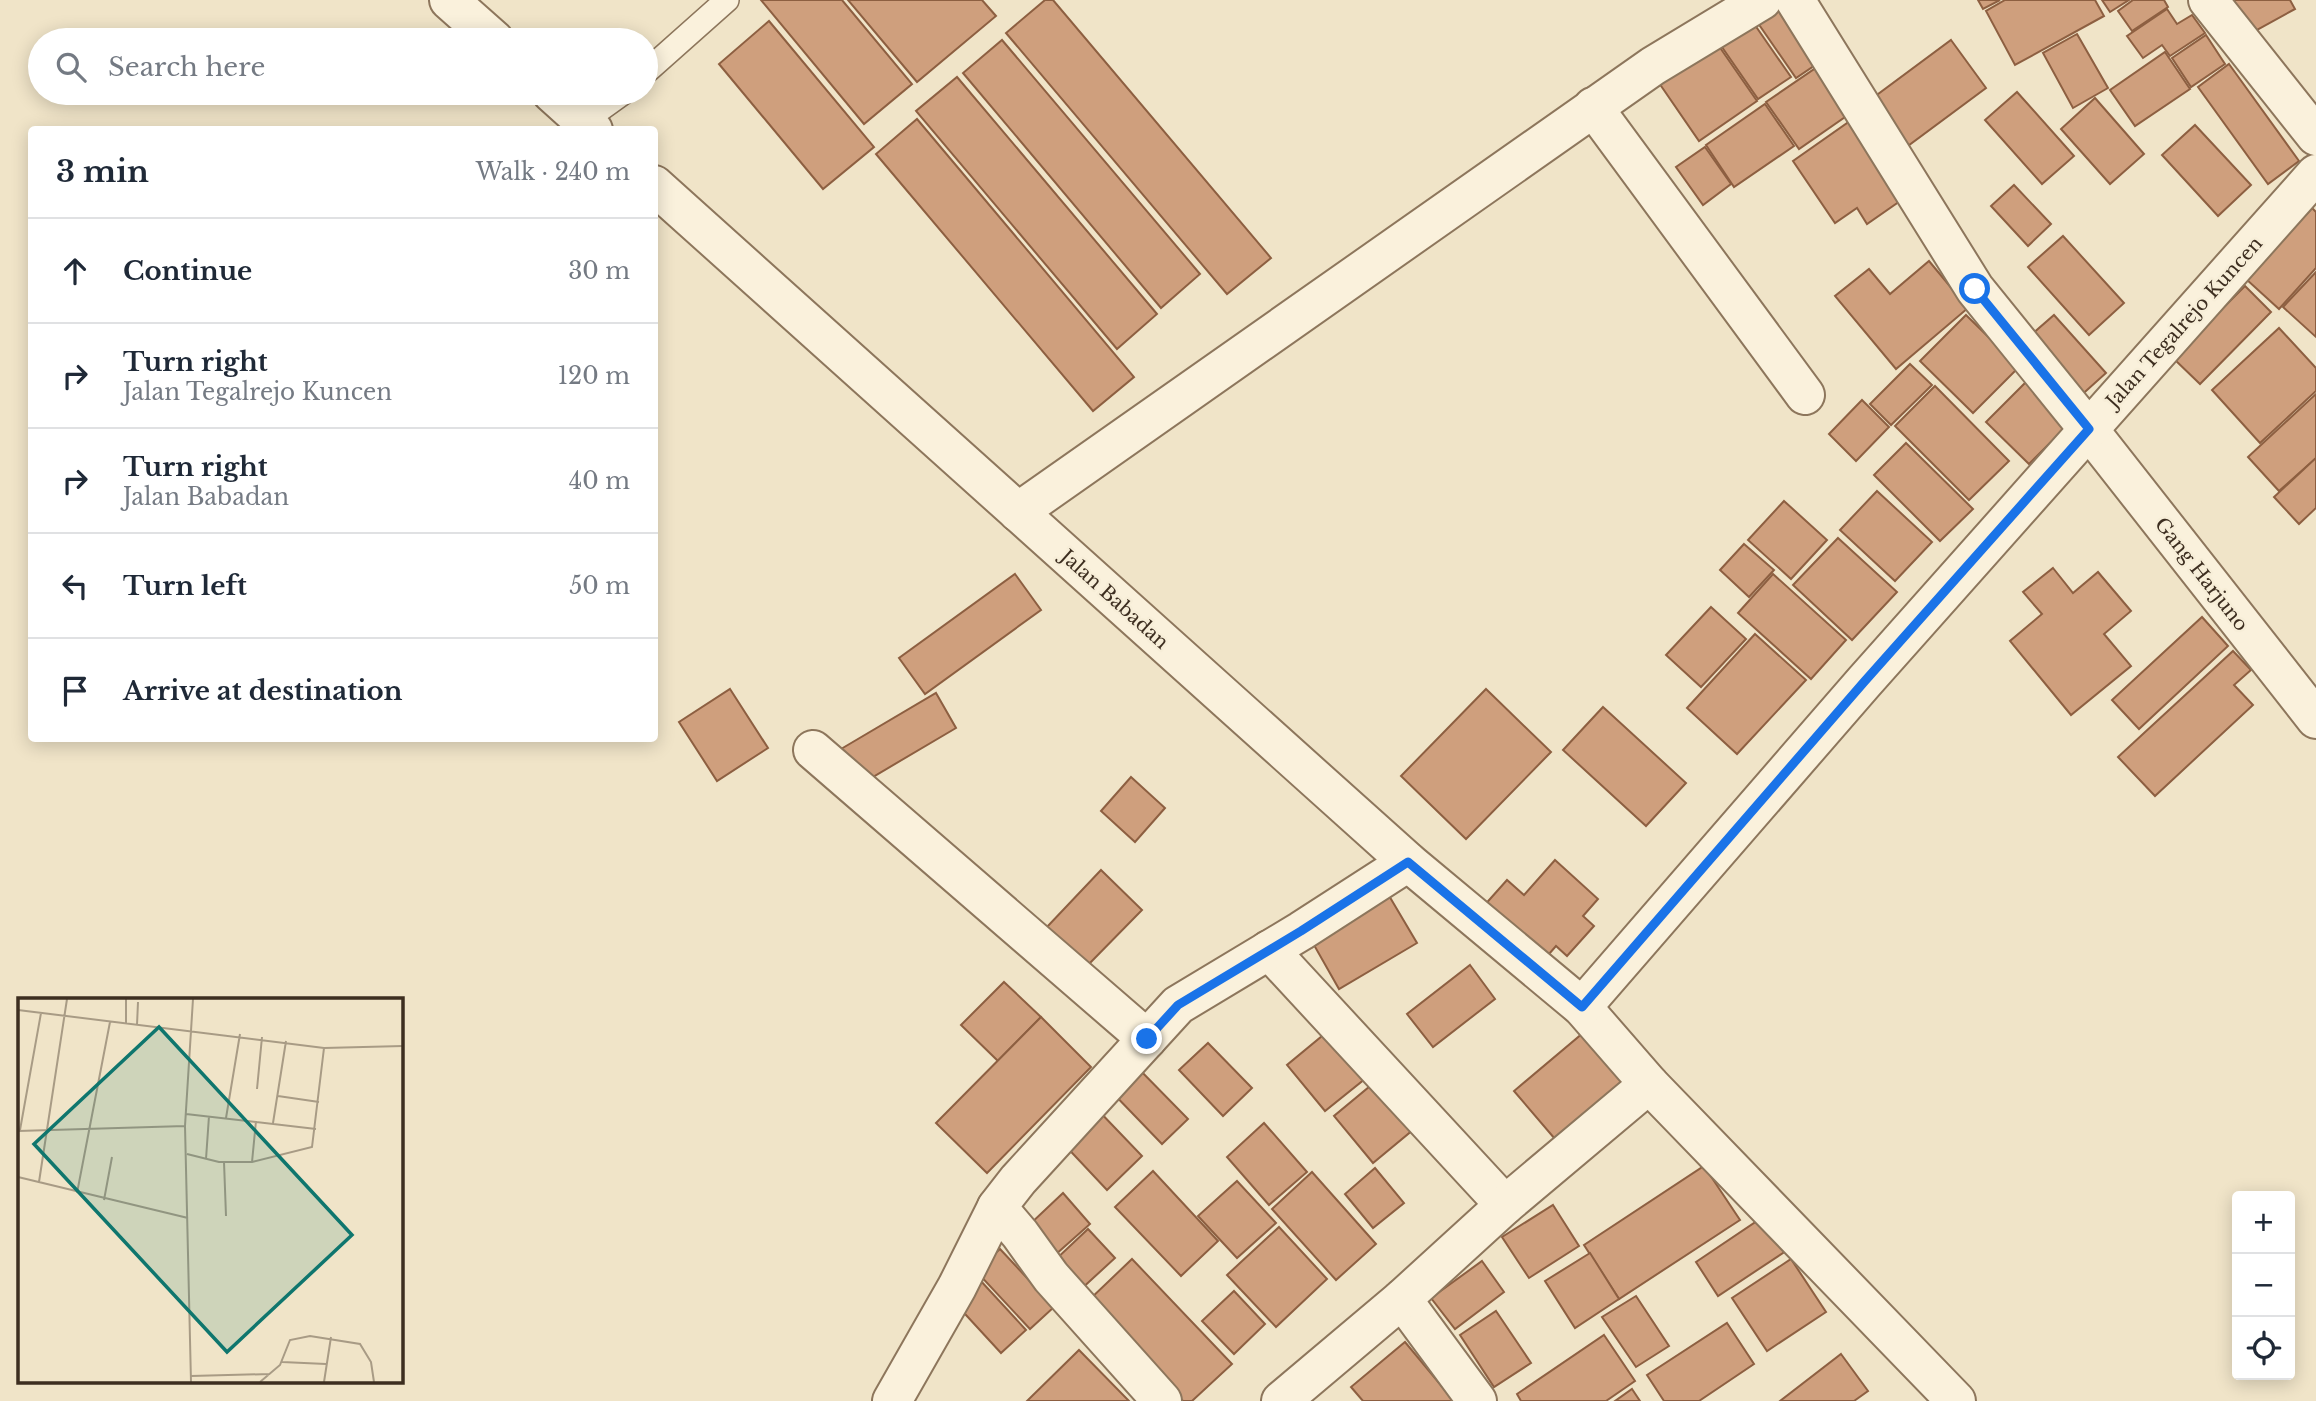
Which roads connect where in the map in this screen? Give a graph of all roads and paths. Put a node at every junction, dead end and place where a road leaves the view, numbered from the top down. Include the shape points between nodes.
1 (449, 0) edge
2 (727, 0) edge
3 (1762, 0) edge
4 (1795, 0) edge
5 (2207, 0) edge
6 (480, 28) edge
7 (658, 61) edge
8 (566, 105) edge
9 (610, 105) edge
10 (1593, 107) junction
11 (589, 125) edge
12 (2316, 136) edge
13 (2316, 174) edge
14 (658, 189) edge
15 (1805, 395) dead end
16 (2089, 429) junction
17 (1018, 512) junction
18 (2316, 719) edge
19 (813, 750) dead end
20 (1408, 862) junction
21 (1269, 950) junction
22 (1582, 1007) junction
23 (1147, 1039) junction
24 (1649, 1084) junction
25 (1505, 1205) junction
26 (997, 1208) junction
27 (1402, 1299) junction
28 (892, 1401) edge
29 (1162, 1401) edge
30 (1280, 1401) edge
31 (1477, 1401) edge
32 (1956, 1401) edge

1 - 6 street
2 - 7 lane
3 - 10 street
4 - 16 street, Gang Harjuno via 1975,289
5 - 12 street
8 - 11 street
9 - 11 lane
10 - 15 street
10 - 17 street
13 - 16 street, Jalan Tegalrejo Kuncen
14 - 17 street, Jalan Babadan
16 - 18 street, Gang Harjuno
16 - 22 street, Jalan Tegalrejo Kuncen
17 - 20 street, Jalan Babadan
19 - 23 street
20 - 21 street
20 - 22 street, Jalan Babadan
21 - 23 street via 1178,1005
21 - 25 street
22 - 24 street, Jalan Babadan
23 - 26 street
24 - 25 street
24 - 32 street, Jalan Babadan
25 - 27 street
26 - 28 street
26 - 29 street via 1051,1278
27 - 30 street
27 - 31 street

